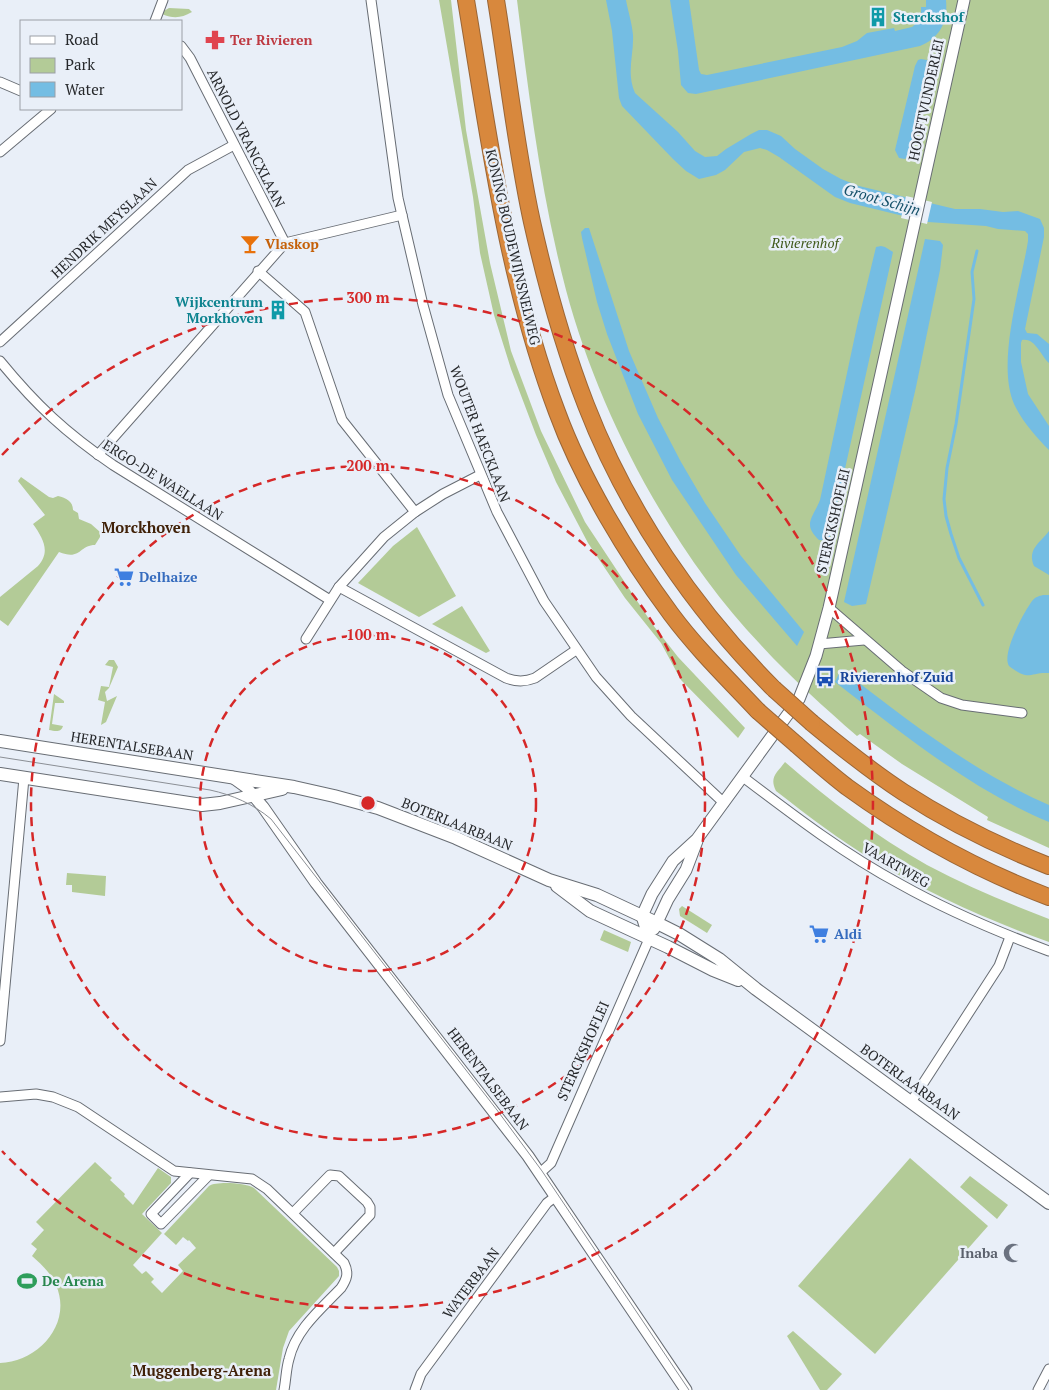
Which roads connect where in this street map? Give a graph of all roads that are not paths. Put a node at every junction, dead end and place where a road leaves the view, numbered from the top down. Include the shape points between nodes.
1 (163, 0) edge
2 (371, 0) edge
3 (466, 0) edge
4 (496, 0) edge
5 (964, 0) edge
6 (156, 20) edge
7 (182, 47) edge
8 (0, 82) edge
9 (20, 91) edge
10 (50, 110) edge
11 (234, 145) junction
12 (0, 152) edge
13 (924, 178) joint
14 (402, 215) junction
15 (285, 243) junction
16 (258, 271) junction
17 (0, 342) edge
18 (0, 361) edge
19 (98, 455) junction
20 (480, 475) junction
21 (415, 512) junction
22 (339, 587) junction
23 (330, 600) junction
24 (828, 608) junction
25 (306, 640) dead end
26 (864, 640) junction
27 (819, 644) junction
28 (576, 650) junction
29 (1022, 713) dead end
30 (0, 740) edge
31 (0, 774) edge
32 (231, 776) junction
33 (742, 777) junction
34 (24, 778) junction
35 (294, 787) junction
36 (253, 794) junction
37 (724, 802) junction
38 (698, 839) junction
39 (1049, 866) edge
40 (549, 880) junction
41 (1049, 897) edge
42 (642, 916) junction
43 (657, 923) junction
44 (1010, 937) junction
45 (649, 939) junction
46 (1049, 951) edge
47 (752, 986) junction
48 (0, 1041) edge
49 (0, 1097) edge
50 (911, 1102) junction
51 (190, 1173) junction
52 (540, 1173) junction
53 (208, 1176) junction
54 (556, 1196) junction
55 (1049, 1203) edge
56 (293, 1214) junction
57 (334, 1253) junction
58 (1049, 1369) edge
59 (284, 1390) edge
60 (415, 1390) edge
61 (686, 1390) edge
62 (1038, 1390) edge

1 - 6 street
2 - 14 street, WOUTER HAECKLAAN
3 - 41 highway, KONING BOUDEWIJNSNELWEG, bridge via 505,224 524,310 557,412 581,466 639,568 704,654 758,711 846,786 936,844
4 - 39 highway, KONING BOUDEWIJNSNELWEG, bridge via 532,220 553,306 586,407 630,500 683,582 726,639 812,723 860,762 941,815 1009,850
5 - 13 street, HOOFTVUNDERLEI
7 - 11 street, ARNOLD VRANCXLAAN
8 - 9 street
10 - 12 street
11 - 15 street, ARNOLD VRANCXLAAN
11 - 17 street, HENDRIK MEYSLAAN via 188,170
13 - 24 street, STERCKSHOFLEI
14 - 15 street
14 - 20 street, WOUTER HAECKLAAN via 442,378
15 - 16 street
16 - 19 street
16 - 21 street via 305,312 342,420
18 - 19 street, ERGO-DE WAELLAAN via 52,419
19 - 23 street, ERGO-DE WAELLAAN
20 - 21 street
20 - 28 street, WOUTER HAECKLAAN via 522,562
21 - 22 street via 384,537
22 - 23 street
22 - 28 street via 514,681 535,678
23 - 25 street
24 - 26 street
24 - 27 street, STERCKSHOFLEI
26 - 27 street
26 - 29 street via 941,698 962,705
27 - 33 street, STERCKSHOFLEI via 799,700
28 - 37 street, WOUTER HAECKLAAN via 630,716
30 - 32 main road, HERENTALSEBAAN
31 - 34 main road
32 - 35 main road, BOTERLAARBAAN
32 - 36 street, HERENTALSEBAAN
33 - 37 street, STERCKSHOFLEI
33 - 44 street, VAARTWEG via 861,862 930,900
34 - 36 main road via 202,805
34 - 48 street
35 - 36 main road, BOTERLAARBAAN
35 - 40 main road, BOTERLAARBAAN via 409,820
36 - 52 street, HERENTALSEBAAN via 316,882
37 - 38 street, STERCKSHOFLEI
38 - 42 street, STERCKSHOFLEI via 673,861
38 - 43 street, STERCKSHOFLEI via 686,870
40 - 42 main road, BOTERLAARBAAN via 597,895
40 - 45 main road, BOTERLAARBAAN via 590,911
42 - 43 main road, BOTERLAARBAAN
42 - 45 street
43 - 45 street, STERCKSHOFLEI
43 - 47 main road, BOTERLAARBAAN via 719,959
44 - 46 street, VAARTWEG
44 - 50 street via 999,966
45 - 47 main road, BOTERLAARBAAN
45 - 52 street, STERCKSHOFLEI via 551,1163
47 - 50 main road, BOTERLAARBAAN
49 - 51 street via 42,1095 68,1102 174,1171
50 - 55 main road, BOTERLAARBAAN
51 - 53 street
51 - 53 street via 151,1214 161,1224
52 - 54 street, HERENTALSEBAAN
53 - 56 street via 252,1179
54 - 60 street, WATERBAAN via 421,1374
54 - 61 street, HERENTALSEBAAN
56 - 57 street
56 - 57 street via 330,1175 339,1176 361,1196 370,1207 370,1215
57 - 59 street via 347,1269 346,1281 301,1332 289,1358
58 - 62 street

